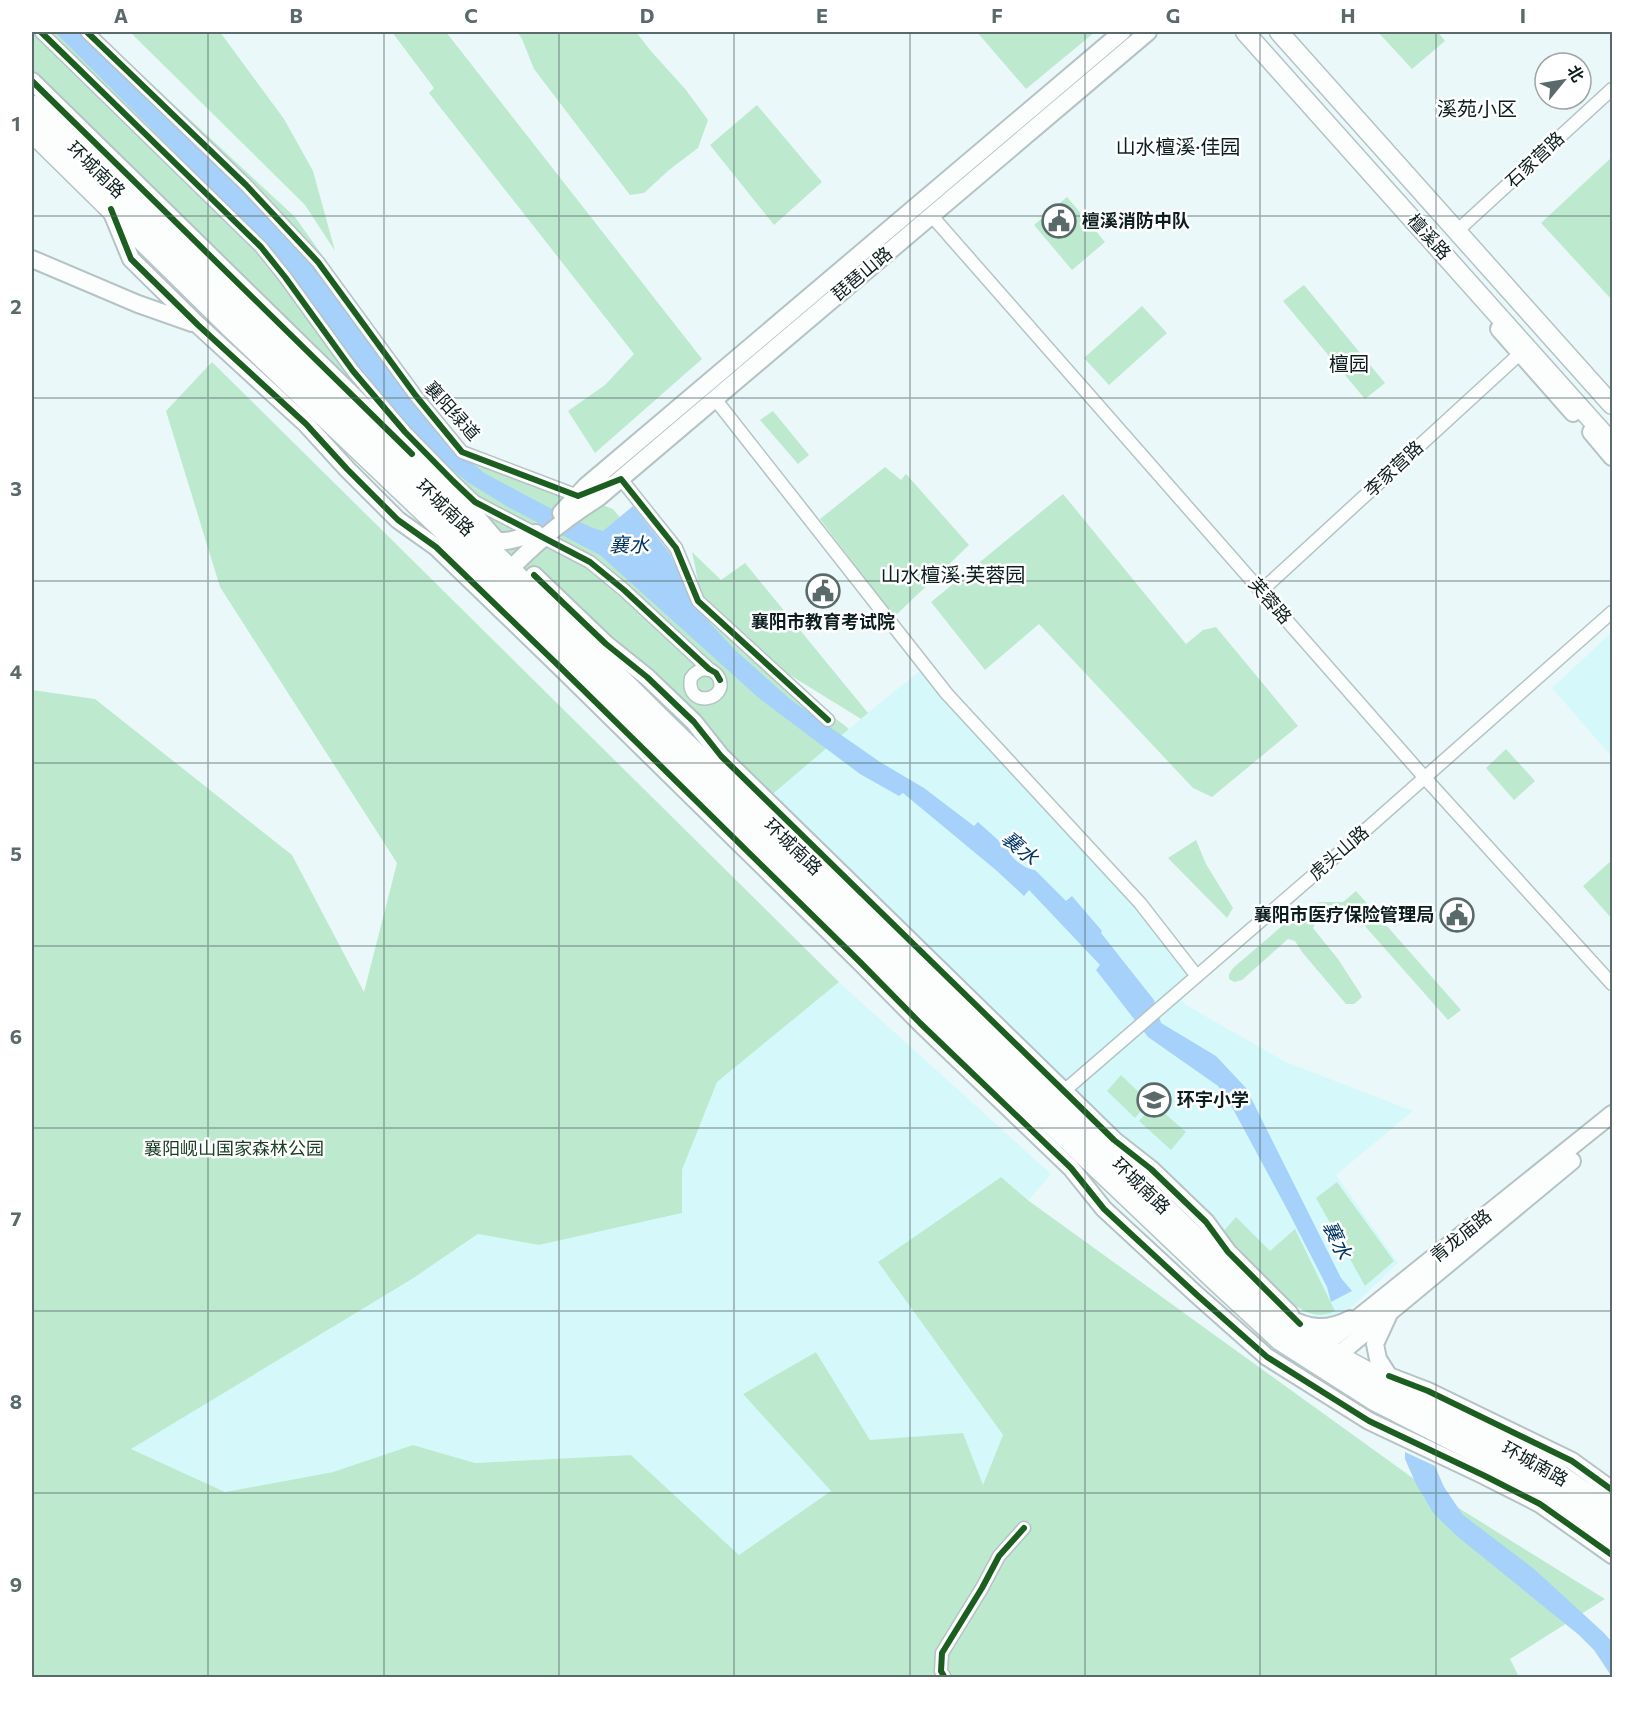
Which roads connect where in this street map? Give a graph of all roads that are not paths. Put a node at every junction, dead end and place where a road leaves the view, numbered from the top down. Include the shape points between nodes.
1 (41, 32) edge
2 (87, 32) edge
3 (1122, 32) edge
4 (1148, 32) edge
5 (1237, 32) edge
6 (1245, 32) edge
7 (1279, 32) edge
8 (1290, 32) edge
9 (32, 81) edge
10 (1612, 89) edge
11 (32, 106) edge
12 (32, 131) edge
13 (111, 209) junction
14 (931, 215) junction
15 (1460, 229) junction
16 (32, 259) edge
17 (198, 325) junction
18 (230, 326) junction
19 (1523, 350) junction
20 (1612, 393) edge
21 (715, 399) junction
22 (1612, 405) edge
23 (1612, 443) edge
24 (1612, 457) edge
25 (621, 479) junction
26 (572, 506) junction
27 (540, 536) junction
28 (477, 538) junction
29 (498, 542) junction
30 (494, 579) junction
31 (534, 585) junction
32 (1261, 591) junction
33 (1612, 612) edge
34 (709, 670) dead end
35 (828, 720) dead end
36 (1425, 778) junction
37 (1196, 975) junction
38 (1612, 984) edge
39 (1046, 1108) junction
40 (1612, 1114) edge
41 (1612, 1127) edge
42 (1270, 1309) junction
43 (1367, 1311) junction
44 (1390, 1312) junction
45 (1300, 1324) junction
46 (1324, 1358) junction
47 (1394, 1383) junction
48 (1612, 1490) edge
49 (1612, 1512) edge
50 (1024, 1528) dead end
51 (1612, 1535) edge
52 (1612, 1555) edge
53 (945, 1677) edge

1 - 27 street via 261,247 353,371 453,481 475,502
2 - 26 street, 襄阳绿道 via 246,185 318,262 462,452
3 - 26 street, 琵琶山路 via 586,486
4 - 14 street, 琵琶山路
5 - 19 street
6 - 19 main road, 檀溪路
7 - 15 main road, 檀溪路
8 - 15 street
9 - 29 street via 474,514
10 - 15 street, 石家营路
11 - 28 highway, 环城南路
12 - 13 highway, 环城南路
13 - 17 street via 131,259
13 - 18 highway, 环城南路
14 - 21 street, 琵琶山路
14 - 32 street, 芙蓉路
15 - 20 street
15 - 22 main road, 檀溪路
16 - 17 street
17 - 18 street
17 - 30 street via 306,424 398,520 436,547
18 - 30 highway, 环城南路
19 - 23 main road, 檀溪路
19 - 24 street
19 - 32 street, 李家营路
21 - 25 street, 琵琶山路
21 - 37 street via 947,694 1140,903
25 - 26 street, 琵琶山路 via 598,498
25 - 35 street via 676,548 698,600
26 - 27 street
27 - 29 street
27 - 30 street
27 - 31 street via 534,560
27 - 34 street via 590,562 716,673 719,690 712,698 697,697 691,688 691,678 698,671
28 - 29 street
28 - 30 highway, 环城南路
30 - 31 highway, 环城南路
30 - 39 highway, 环城南路 via 931,1009
31 - 39 highway, 环城南路 via 666,725
32 - 36 street, 芙蓉路
33 - 36 street, 虎头山路
36 - 37 street, 虎头山路
36 - 38 street, 芙蓉路
37 - 39 street, 虎头山路
39 - 42 highway, 环城南路
39 - 45 street via 1114,1140 1151,1169
39 - 46 highway, 环城南路 via 1225,1289 1281,1340
39 - 52 street via 1071,1168 1104,1209 1267,1357 1369,1421 1540,1504
40 - 43 street, 青龙庙路
41 - 44 street, 青龙庙路
42 - 45 street
42 - 46 highway, 环城南路
43 - 45 street via 1338,1326
43 - 46 street, 青龙庙路
44 - 46 street, 青龙庙路
44 - 47 street via 1375,1344 1378,1359
46 - 47 highway, 环城南路
46 - 51 highway, 环城南路 via 1375,1400 1547,1488
47 - 48 street via 1428,1391 1572,1461
47 - 49 highway, 环城南路 via 1557,1474
50 - 53 street via 999,1556 942,1653 941,1671

